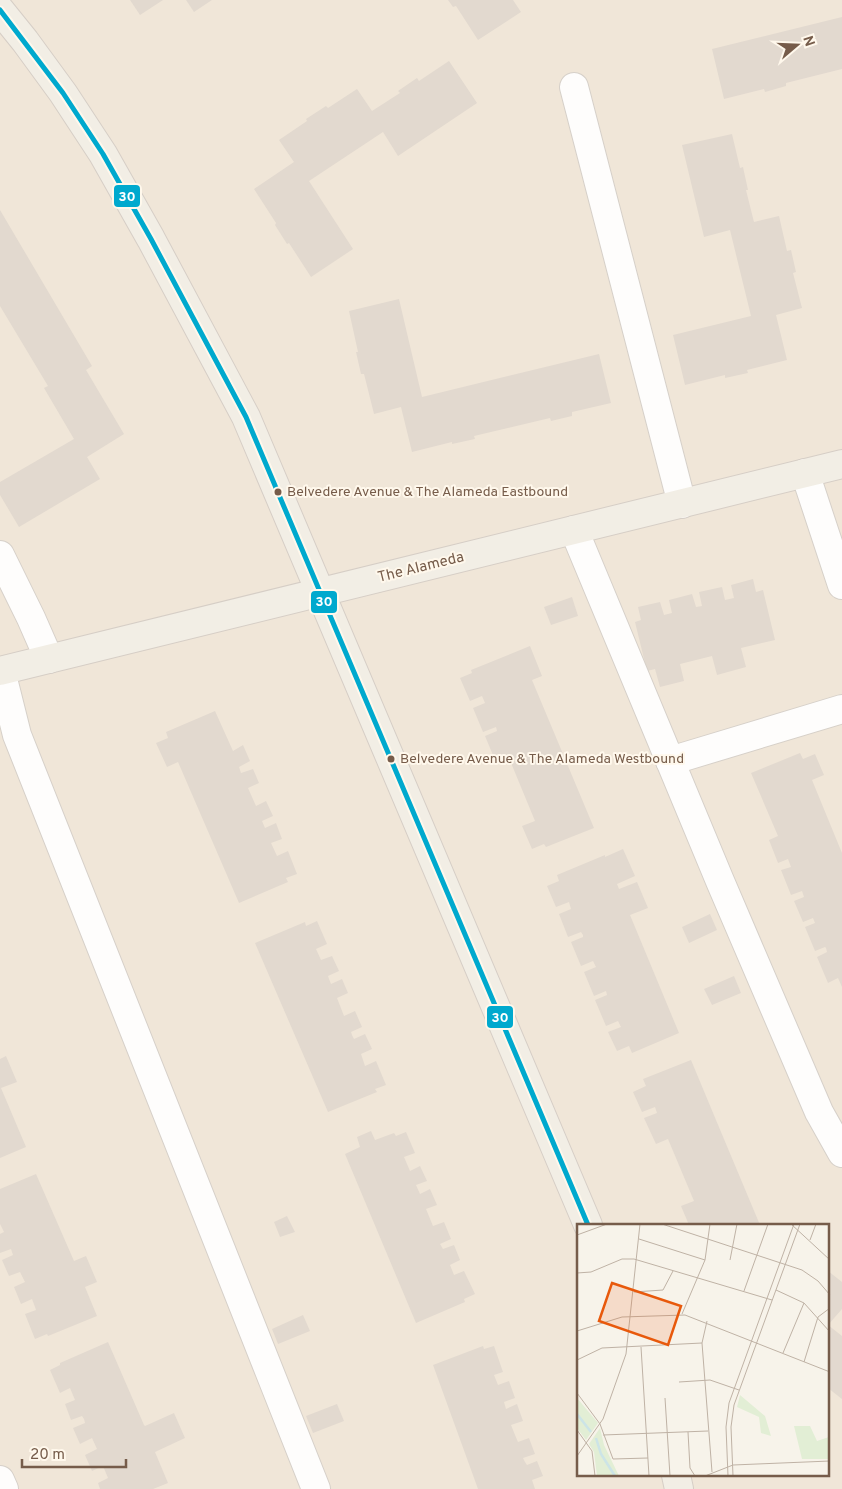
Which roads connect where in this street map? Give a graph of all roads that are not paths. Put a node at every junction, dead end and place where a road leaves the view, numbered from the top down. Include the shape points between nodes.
1 (0, 10) edge
2 (574, 87) dead end
3 (842, 464) edge
4 (805, 474) junction
5 (682, 504) junction
6 (574, 530) junction
7 (0, 555) edge
8 (842, 585) edge
9 (319, 593) junction
10 (49, 659) junction
11 (0, 671) edge
12 (842, 709) edge
13 (670, 761) junction
14 (842, 1153) edge
15 (588, 1224) edge
16 (676, 1476) edge
17 (0, 1480) edge
18 (4, 1489) edge
19 (316, 1489) edge
20 (679, 1489) edge

1 - 9 main road via 98,147 151,239 246,417
2 - 5 street
3 - 4 main road, The Alameda
4 - 5 main road, The Alameda
4 - 8 street
5 - 6 main road, The Alameda
6 - 9 main road, The Alameda
6 - 13 street
7 - 10 street
9 - 10 main road, The Alameda
9 - 15 main road
10 - 11 main road, The Alameda
11 - 19 street via 17,734
12 - 13 street
13 - 14 street via 819,1112
16 - 20 main road
17 - 18 street

